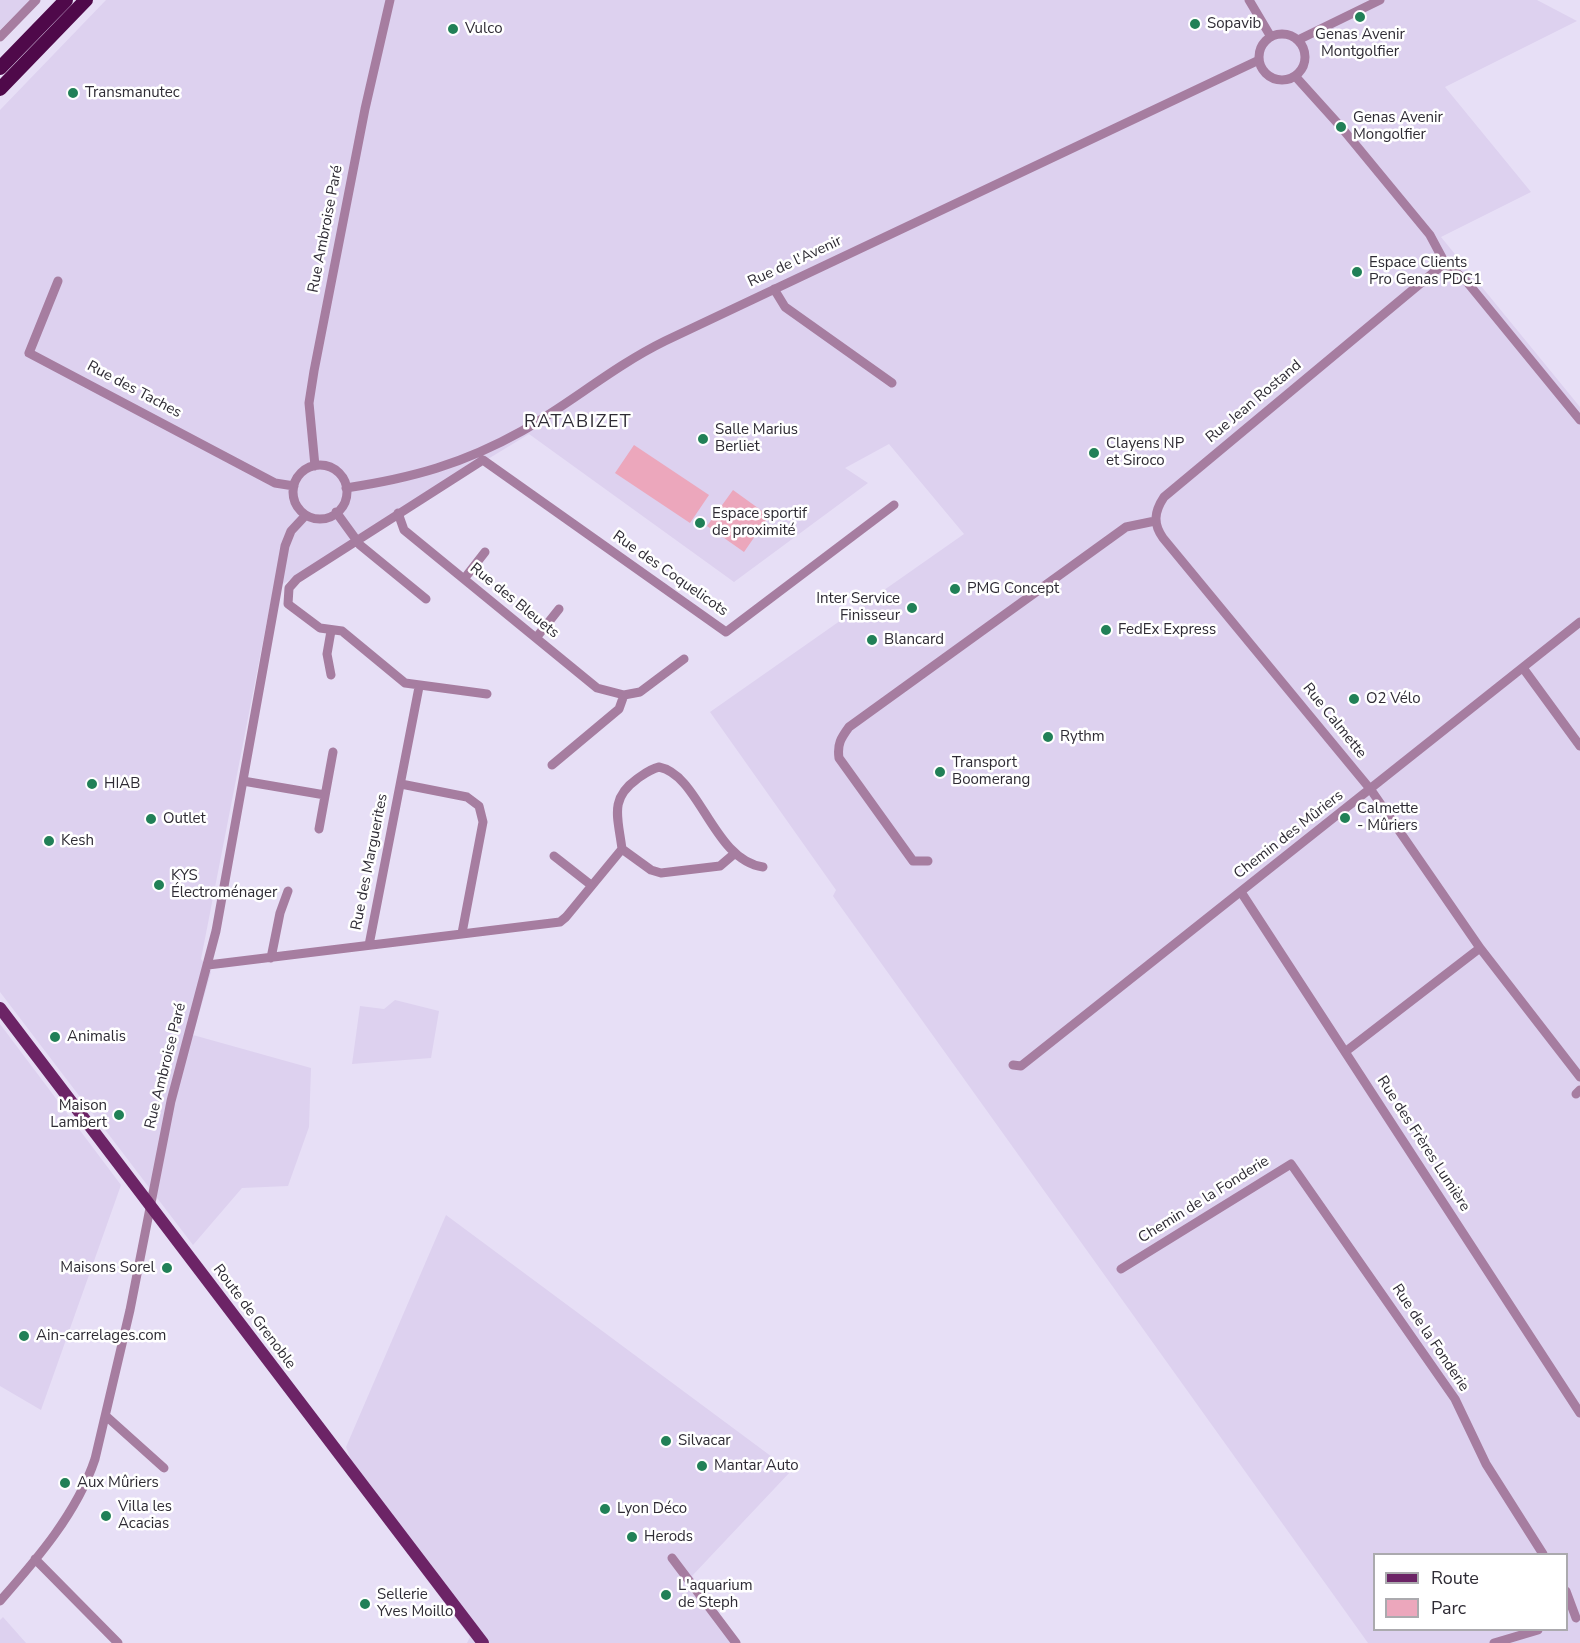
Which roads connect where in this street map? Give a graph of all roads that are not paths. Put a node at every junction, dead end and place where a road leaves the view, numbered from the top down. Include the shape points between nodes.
1 (36, 0) edge
2 (66, 0) edge
3 (86, 0) edge
4 (390, 0) edge
5 (1249, 0) edge
6 (1380, 0) edge
7 (0, 36) edge
8 (1271, 37) junction
9 (1298, 40) junction
10 (1259, 60) junction
11 (0, 68) edge
12 (1295, 76) junction
13 (0, 88) edge
14 (1445, 262) junction
15 (58, 282) dead end
16 (774, 289) junction
17 (892, 383) dead end
18 (1580, 420) edge
19 (315, 466) junction
20 (294, 486) junction
21 (346, 488) junction
22 (894, 505) dead end
23 (336, 512) junction
24 (398, 513) junction
25 (305, 516) junction
26 (1155, 521) junction
27 (356, 540) junction
28 (484, 552) dead end
29 (464, 579) junction
30 (426, 599) dead end
31 (559, 609) dead end
32 (1580, 622) edge
33 (332, 631) junction
34 (536, 638) junction
35 (684, 659) dead end
36 (1523, 668) junction
37 (331, 675) dead end
38 (419, 687) junction
39 (487, 694) dead end
40 (624, 695) junction
41 (1580, 746) edge
42 (333, 752) dead end
43 (552, 765) dead end
44 (243, 781) junction
45 (401, 784) junction
46 (1371, 790) junction
47 (325, 795) junction
48 (319, 829) dead end
49 (622, 849) junction
50 (734, 854) junction
51 (554, 856) dead end
52 (928, 861) dead end
53 (763, 867) dead end
54 (591, 885) junction
55 (288, 891) dead end
56 (1241, 892) junction
57 (462, 933) junction
58 (369, 945) junction
59 (1480, 948) junction
60 (271, 958) junction
61 (208, 965) junction
62 (0, 1008) edge
63 (1345, 1052) junction
64 (1013, 1065) dead end
65 (1580, 1077) edge
66 (1300, 1175) joint
67 (149, 1205) junction
68 (1121, 1269) dead end
69 (1580, 1413) edge
70 (106, 1416) junction
71 (164, 1468) dead end
72 (1542, 1553) edge
73 (672, 1558) dead end
74 (35, 1559) junction
75 (1568, 1598) edge
76 (0, 1601) edge
77 (1574, 1618) edge
78 (1532, 1631) edge
79 (118, 1643) edge
80 (483, 1643) edge
81 (736, 1643) edge
82 (1494, 1643) edge

1 - 7 street
2 - 11 highway
3 - 13 highway
4 - 19 street, Rue Ambroise Paré via 310,392
5 - 8 street
6 - 9 street
8 - 9 street via 1288,34
8 - 10 street via 1262,46
9 - 12 street via 1305,59
10 - 12 street via 1265,72 1276,79
10 - 16 street, Rue de l'Avenir
12 - 14 street via 1430,236
14 - 18 street via 1467,282
14 - 26 street, Rue Jean Rostand via 1164,497
15 - 20 street, Rue des Taches via 29,353 275,483
16 - 17 street via 785,307
16 - 21 street, Rue de l'Avenir via 631,358 522,431 438,470
19 - 20 street via 300,475
19 - 21 street via 326,465 337,471
20 - 25 street via 295,506
21 - 23 street via 345,501
22 - 24 street, Rue des Coquelicots via 726,632 483,460
23 - 25 street via 324,518
23 - 27 street
24 - 27 street
24 - 29 street, Rue des Bleuets via 404,530
25 - 44 street, Rue Ambroise Paré via 291,531 285,546
26 - 46 street, Rue Calmette via 1163,538
26 - 52 street via 1126,527 849,727 840,738 839,758 914,861
27 - 30 street
27 - 33 street via 289,588 288,604 320,628
28 - 29 street
29 - 34 street, Rue des Bleuets
31 - 34 street
32 - 36 street, Chemin des Mûriers
33 - 37 street via 327,654
33 - 38 street via 342,632 393,675
34 - 40 street, Rue des Bleuets via 597,688
35 - 40 street via 640,692
36 - 41 street
36 - 46 street, Chemin des Mûriers
38 - 39 street
38 - 45 street, Rue des Marguerites
40 - 43 street via 619,709
42 - 47 street
44 - 47 street
44 - 61 street, Rue Ambroise Paré
45 - 57 street, Rue des Marguerites via 467,797 479,806 483,822
45 - 58 street, Rue des Marguerites
46 - 56 street, Chemin des Mûriers
46 - 59 street, Rue Calmette
47 - 48 street
49 - 50 street via 661,873 720,866
49 - 50 street via 619,796 658,767 675,773
49 - 54 street
50 - 53 street via 750,865
51 - 54 street
54 - 57 street via 560,922
55 - 60 street
56 - 63 street, Rue des Frères Lumière
56 - 64 street, Chemin des Mûriers via 1021,1066
57 - 58 street, Rue des Marguerites
58 - 60 street, Rue des Marguerites
59 - 63 street
59 - 65 street, Rue Calmette
60 - 61 street, Rue des Marguerites
61 - 67 street, Rue Ambroise Paré via 171,1101
62 - 67 main road, Route de Grenoble
63 - 69 street, Rue des Frères Lumière
66 - 68 street, Chemin de la Fonderie via 1291,1164
66 - 72 street, Rue de la Fonderie via 1455,1399 1486,1464
67 - 70 street, Rue Ambroise Paré
67 - 80 main road, Route de Grenoble
70 - 71 street
70 - 74 street, Rue Ambroise Paré via 85,1484
73 - 81 street
74 - 76 street, Rue Ambroise Paré
74 - 79 street
75 - 77 street
78 - 82 street

